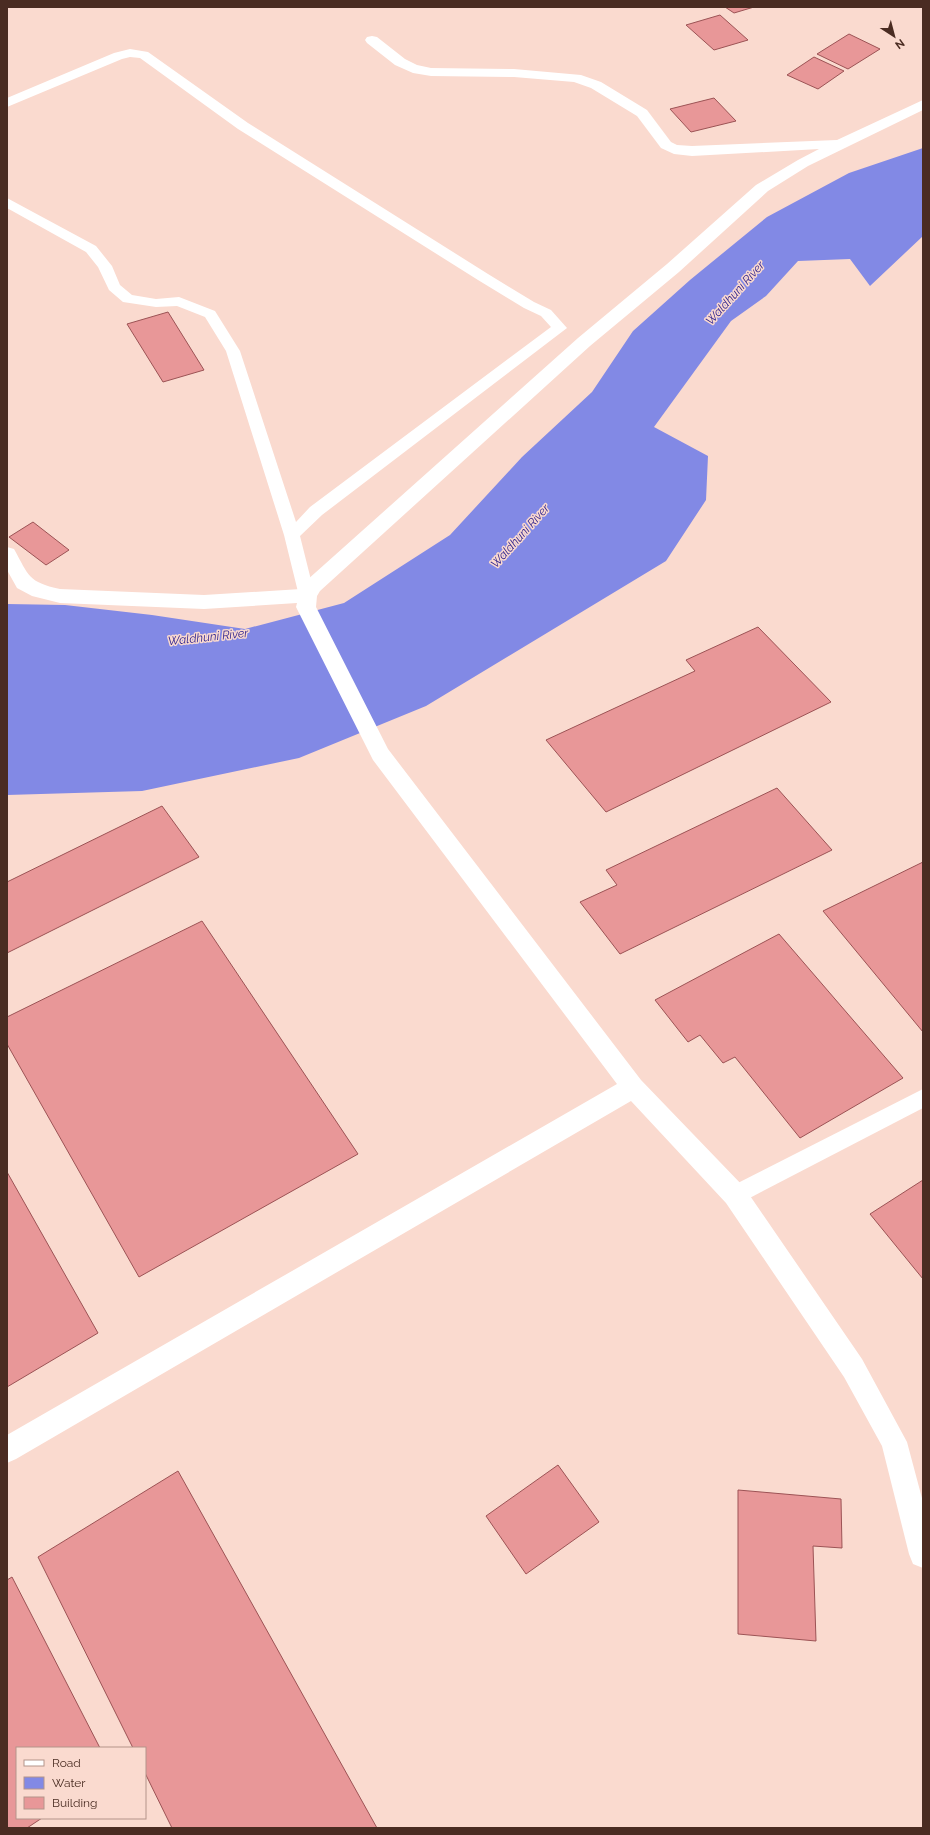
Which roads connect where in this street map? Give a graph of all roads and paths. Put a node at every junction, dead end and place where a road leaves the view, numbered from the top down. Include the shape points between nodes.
1 (372, 40) dead end
2 (7, 103) edge
3 (923, 104) edge
4 (844, 144) junction
5 (7, 202) edge
6 (292, 535) junction
7 (7, 554) edge
8 (306, 601) junction
9 (633, 1087) junction
10 (923, 1098) edge
11 (734, 1195) junction
12 (7, 1450) edge
13 (923, 1554) edge

1 - 4 street via 413,69 431,72 514,73 576,78 596,85 642,113 666,145 674,149 692,151
2 - 6 lane via 118,56 130,53 144,55 243,126 483,277 546,313 560,328 316,511
3 - 4 street
4 - 8 street via 803,163 762,188 673,268 584,342 313,586
5 - 6 lane via 91,249 105,266 114,287 128,299 179,301 210,314 233,351
6 - 8 lane
7 - 8 street via 24,583 38,591 60,596 204,602
8 - 9 street via 380,754
9 - 11 street
9 - 12 street
10 - 11 lane
11 - 13 street via 853,1368 894,1442

